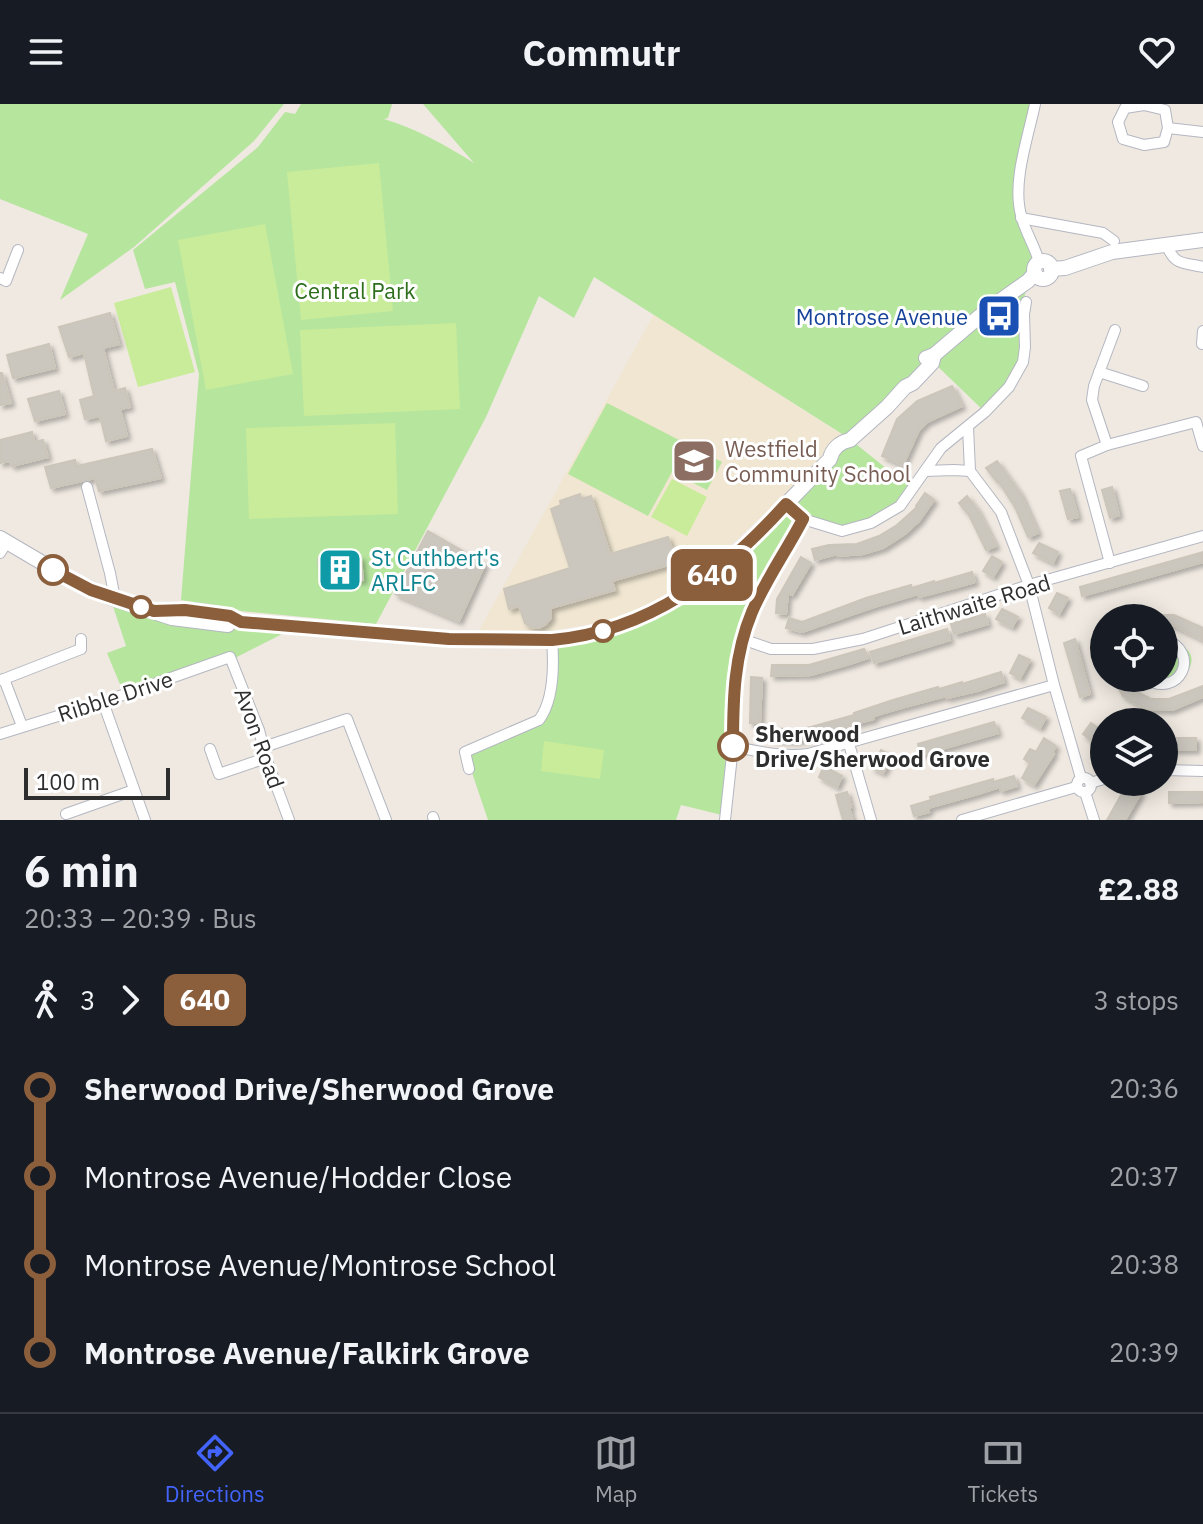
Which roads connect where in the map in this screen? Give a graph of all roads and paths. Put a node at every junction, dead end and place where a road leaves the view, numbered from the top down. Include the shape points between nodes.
1 (1035, 104) edge
2 (1168, 128) junction
3 (1203, 132) edge
4 (1021, 218) junction
5 (1203, 240) edge
6 (1114, 241) dead end
7 (1166, 244) junction
8 (18, 250) dead end
9 (1203, 267) edge
10 (0, 278) edge
11 (1034, 280) junction
12 (1115, 330) dead end
13 (1203, 331) edge
14 (1202, 344) edge
15 (1099, 372) junction
16 (1143, 386) dead end
17 (968, 427) junction
18 (1107, 445) junction
19 (1203, 446) edge
20 (925, 471) junction
21 (970, 471) junction
22 (87, 487) dead end
23 (786, 504) junction
24 (803, 519) junction
25 (1203, 536) edge
26 (2, 544) edge
27 (1110, 563) junction
28 (1029, 585) junction
29 (115, 599) junction
30 (81, 639) dead end
31 (742, 639) junction
32 (552, 640) junction
33 (1178, 644) edge
34 (230, 657) joint
35 (2, 679) edge
36 (1178, 680) edge
37 (1054, 685) junction
38 (103, 702) junction
39 (22, 726) junction
40 (0, 734) edge
41 (849, 744) junction
42 (733, 746) junction
43 (210, 749) dead end
44 (265, 752) junction
45 (469, 769) dead end
46 (1178, 770) edge
47 (1203, 771) edge
48 (1090, 783) edge
49 (1083, 785) junction
50 (134, 790) junction
51 (66, 814) dead end
52 (145, 820) edge
53 (289, 820) edge
54 (386, 820) edge
55 (725, 820) edge
56 (871, 820) edge
57 (962, 820) edge
58 (1094, 820) edge

1 - 4 street via 1019,186
2 - 2 street via 1165,110 1144,105 1125,108 1118,122 1123,139 1144,145 1164,142
2 - 3 street
4 - 6 street via 1103,233
4 - 11 street
5 - 7 street
7 - 9 street via 1177,261
7 - 11 street via 1112,252
8 - 10 street via 6,281
11 - 17 street via 1024,314 1023,362 1009,387
11 - 23 street via 926,358 887,407 850,440 850,447 838,459 830,459
12 - 15 street
13 - 14 street
15 - 16 street
15 - 18 street via 1092,400
17 - 20 street via 941,448
17 - 21 street
18 - 19 street via 1196,422
18 - 27 street via 1081,456
20 - 21 street
20 - 24 street via 900,506 871,523 842,531
21 - 28 street via 1001,512
22 - 29 street
23 - 24 street
23 - 32 street via 717,571 681,597 626,624
24 - 31 street
25 - 27 street, Laithwaite Road
26 - 29 street
27 - 28 street, Laithwaite Road
28 - 31 street, Laithwaite Road via 863,639 813,649 771,649
28 - 37 street
29 - 32 street via 154,611 185,610 241,622 449,639
30 - 35 street via 81,649
31 - 42 street
32 - 45 street via 546,711 539,720 465,752
33 - 36 street via 1192,663
34 - 38 street, Ribble Drive
34 - 44 street, Avon Road
35 - 39 street
37 - 41 street
37 - 49 street
38 - 39 street, Ribble Drive
38 - 50 street
39 - 40 street, Ribble Drive
41 - 42 street via 789,756
41 - 56 street
42 - 55 street
43 - 44 street via 219,774
44 - 53 street, Avon Road
44 - 54 street via 347,719
46 - 47 street
48 - 49 street
49 - 57 street
49 - 58 street
50 - 51 street
50 - 52 street

